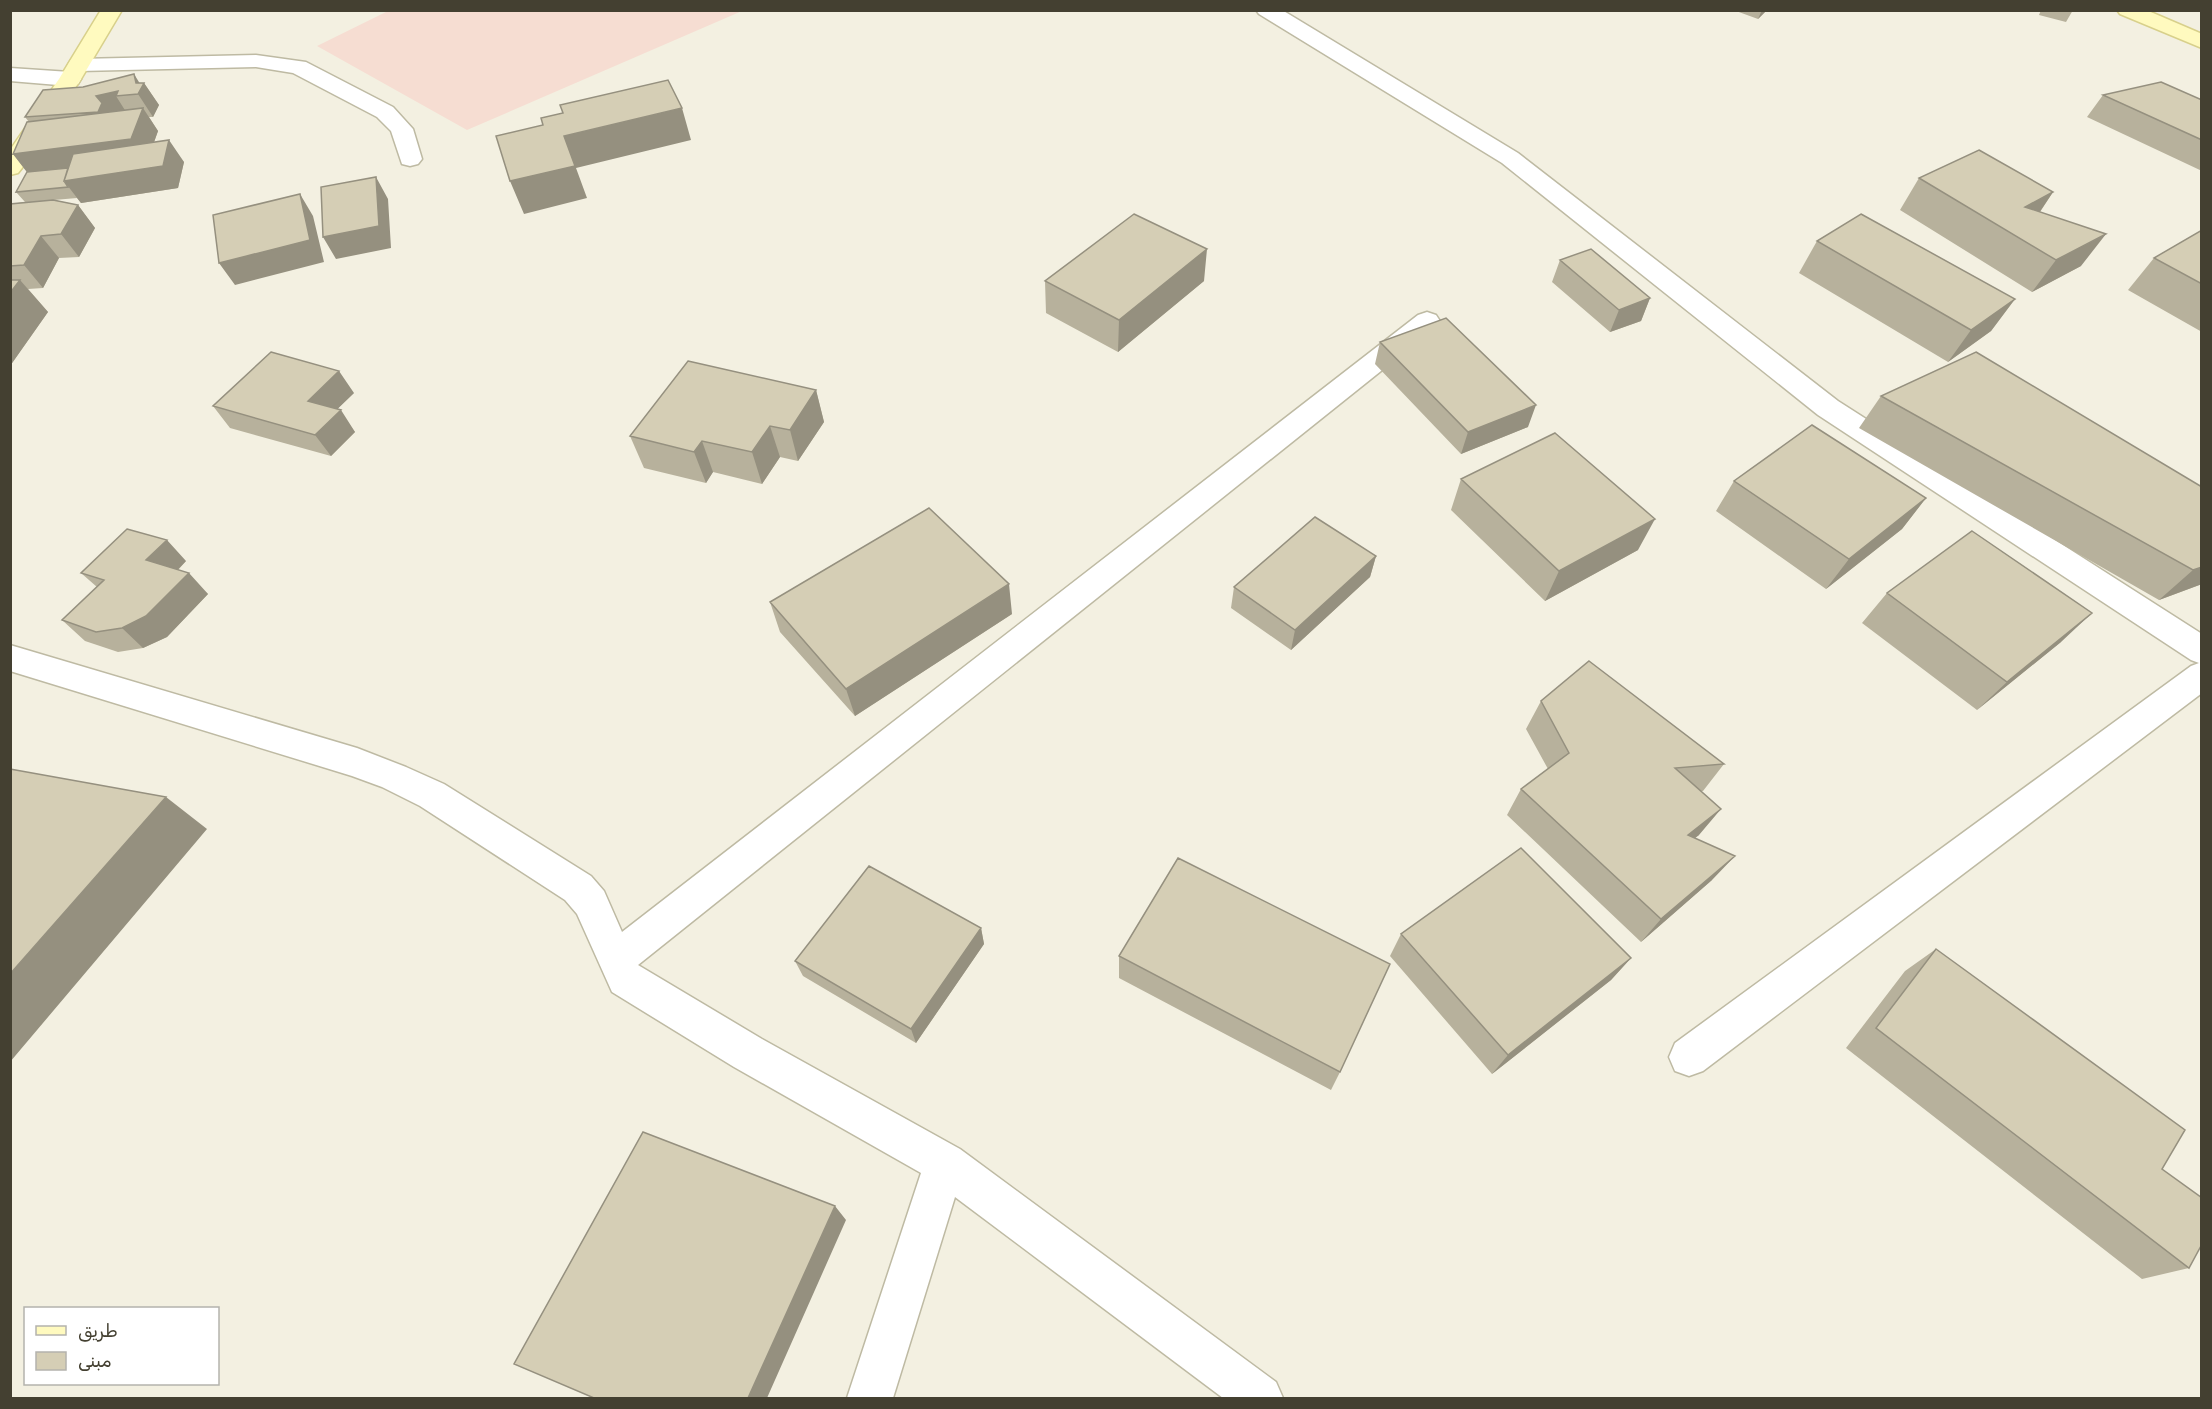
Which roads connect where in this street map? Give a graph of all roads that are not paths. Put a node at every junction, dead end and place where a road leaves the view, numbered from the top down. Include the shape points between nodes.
1 (112, 10) edge
2 (1266, 10) edge
3 (2127, 10) edge
4 (2202, 42) edge
5 (74, 72) junction
6 (10, 74) edge
7 (410, 159) dead end
8 (10, 168) edge
9 (1427, 321) dead end
10 (2202, 651) edge
11 (10, 658) edge
12 (2202, 675) edge
13 (615, 960) junction
14 (1689, 1057) dead end
15 (945, 1164) junction
16 (870, 1398) edge
17 (1260, 1398) edge

1 - 5 main road
2 - 10 street via 1510,158 1828,408
3 - 4 main road
5 - 6 street
5 - 7 street via 256,61 298,67 385,112 402,129
5 - 8 main road
9 - 13 street
11 - 13 street via 357,763 432,795 578,888 591,903
12 - 14 street
13 - 15 street via 626,979 646,993
15 - 16 street
15 - 17 street

